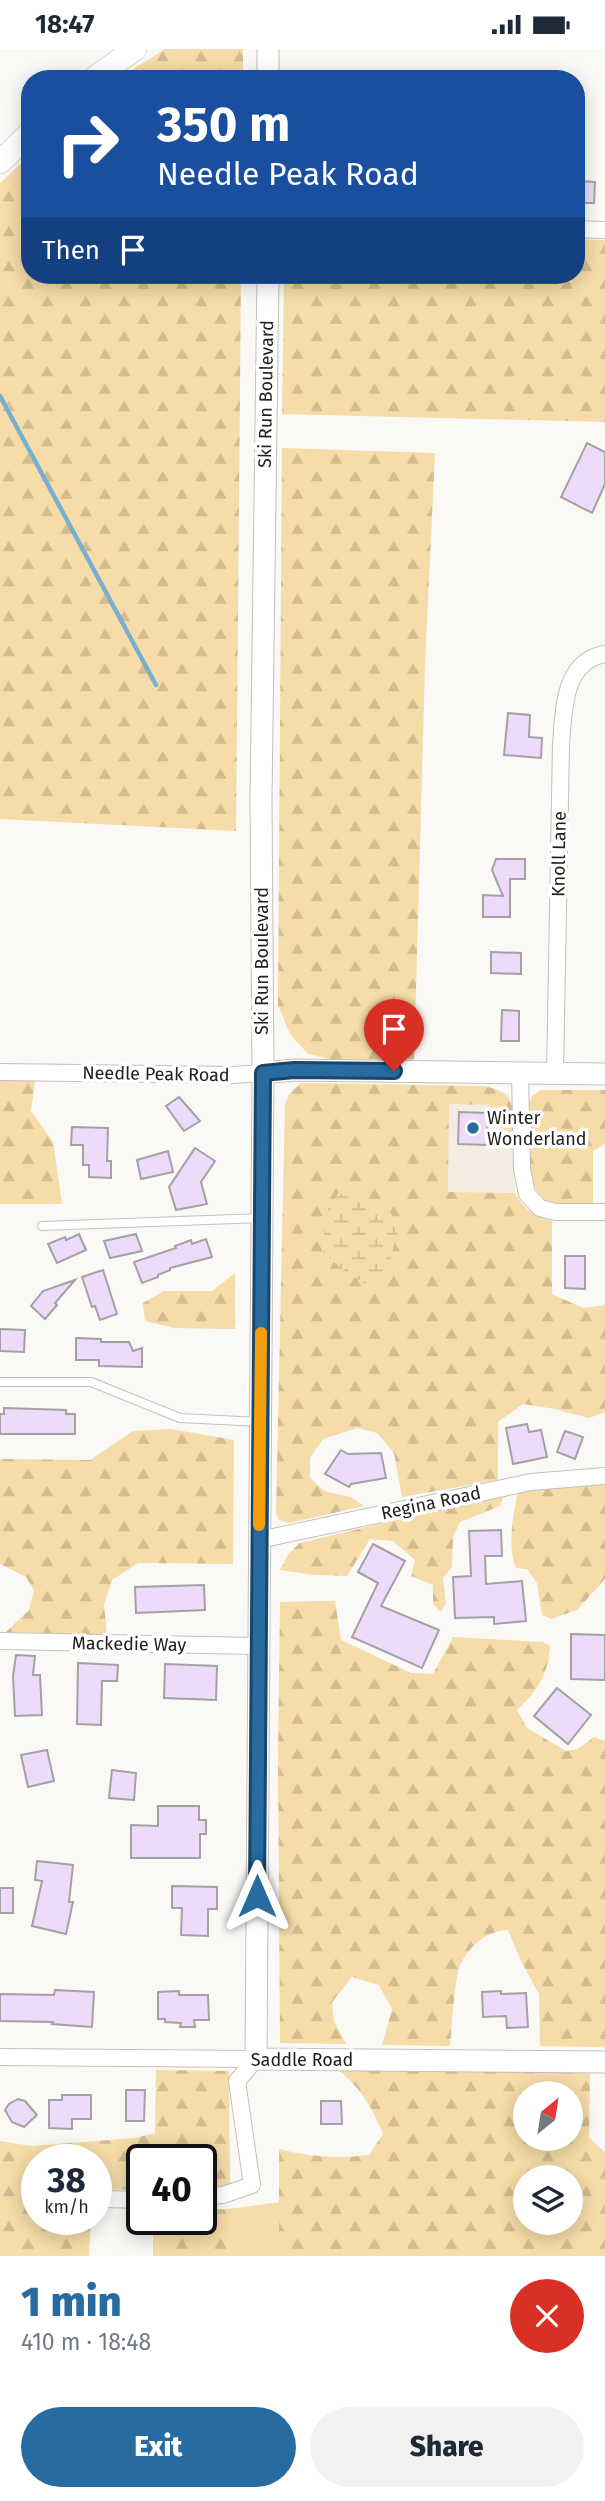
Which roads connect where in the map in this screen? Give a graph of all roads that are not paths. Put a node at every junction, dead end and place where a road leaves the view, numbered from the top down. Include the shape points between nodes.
1 (135, 49) edge
2 (268, 49) edge
3 (106, 70) edge
4 (268, 70) edge
5 (21, 142) edge
6 (0, 162) edge
7 (585, 229) edge
8 (605, 230) edge
9 (268, 284) edge
10 (605, 654) edge
11 (0, 1072) edge
12 (263, 1073) junction
13 (520, 1073) junction
14 (555, 1074) junction
15 (605, 1075) edge
16 (605, 1212) edge
17 (261, 1218) junction
18 (42, 1226) dead end
19 (0, 1382) edge
20 (260, 1422) junction
21 (605, 1476) edge
22 (259, 1540) junction
23 (0, 1641) edge
24 (259, 1646) junction
25 (0, 2057) edge
26 (256, 2059) junction
27 (605, 2062) edge
28 (217, 2196) edge

1 - 3 main road
2 - 4 street
5 - 6 main road
7 - 8 street
9 - 12 street, Ski Run Boulevard via 261,799
10 - 14 street, Knoll Lane via 590,657 573,675 564,703
11 - 12 street, Needle Peak Road
12 - 13 street, Needle Peak Road
12 - 17 street, Ski Run Boulevard
13 - 14 street, Needle Peak Road
13 - 16 street via 522,1169 527,1194 540,1208 556,1212
14 - 15 street, Needle Peak Road
17 - 18 lane
17 - 20 street, Ski Run Boulevard
19 - 20 lane via 91,1382 180,1418
20 - 22 street, Ski Run Boulevard
21 - 22 street, Regina Road via 531,1482
22 - 24 street, Ski Run Boulevard
23 - 24 street, Mackedie Way
24 - 26 street, Ski Run Boulevard
25 - 26 street, Saddle Road
26 - 27 street, Saddle Road
26 - 28 street via 237,2081 252,2185

